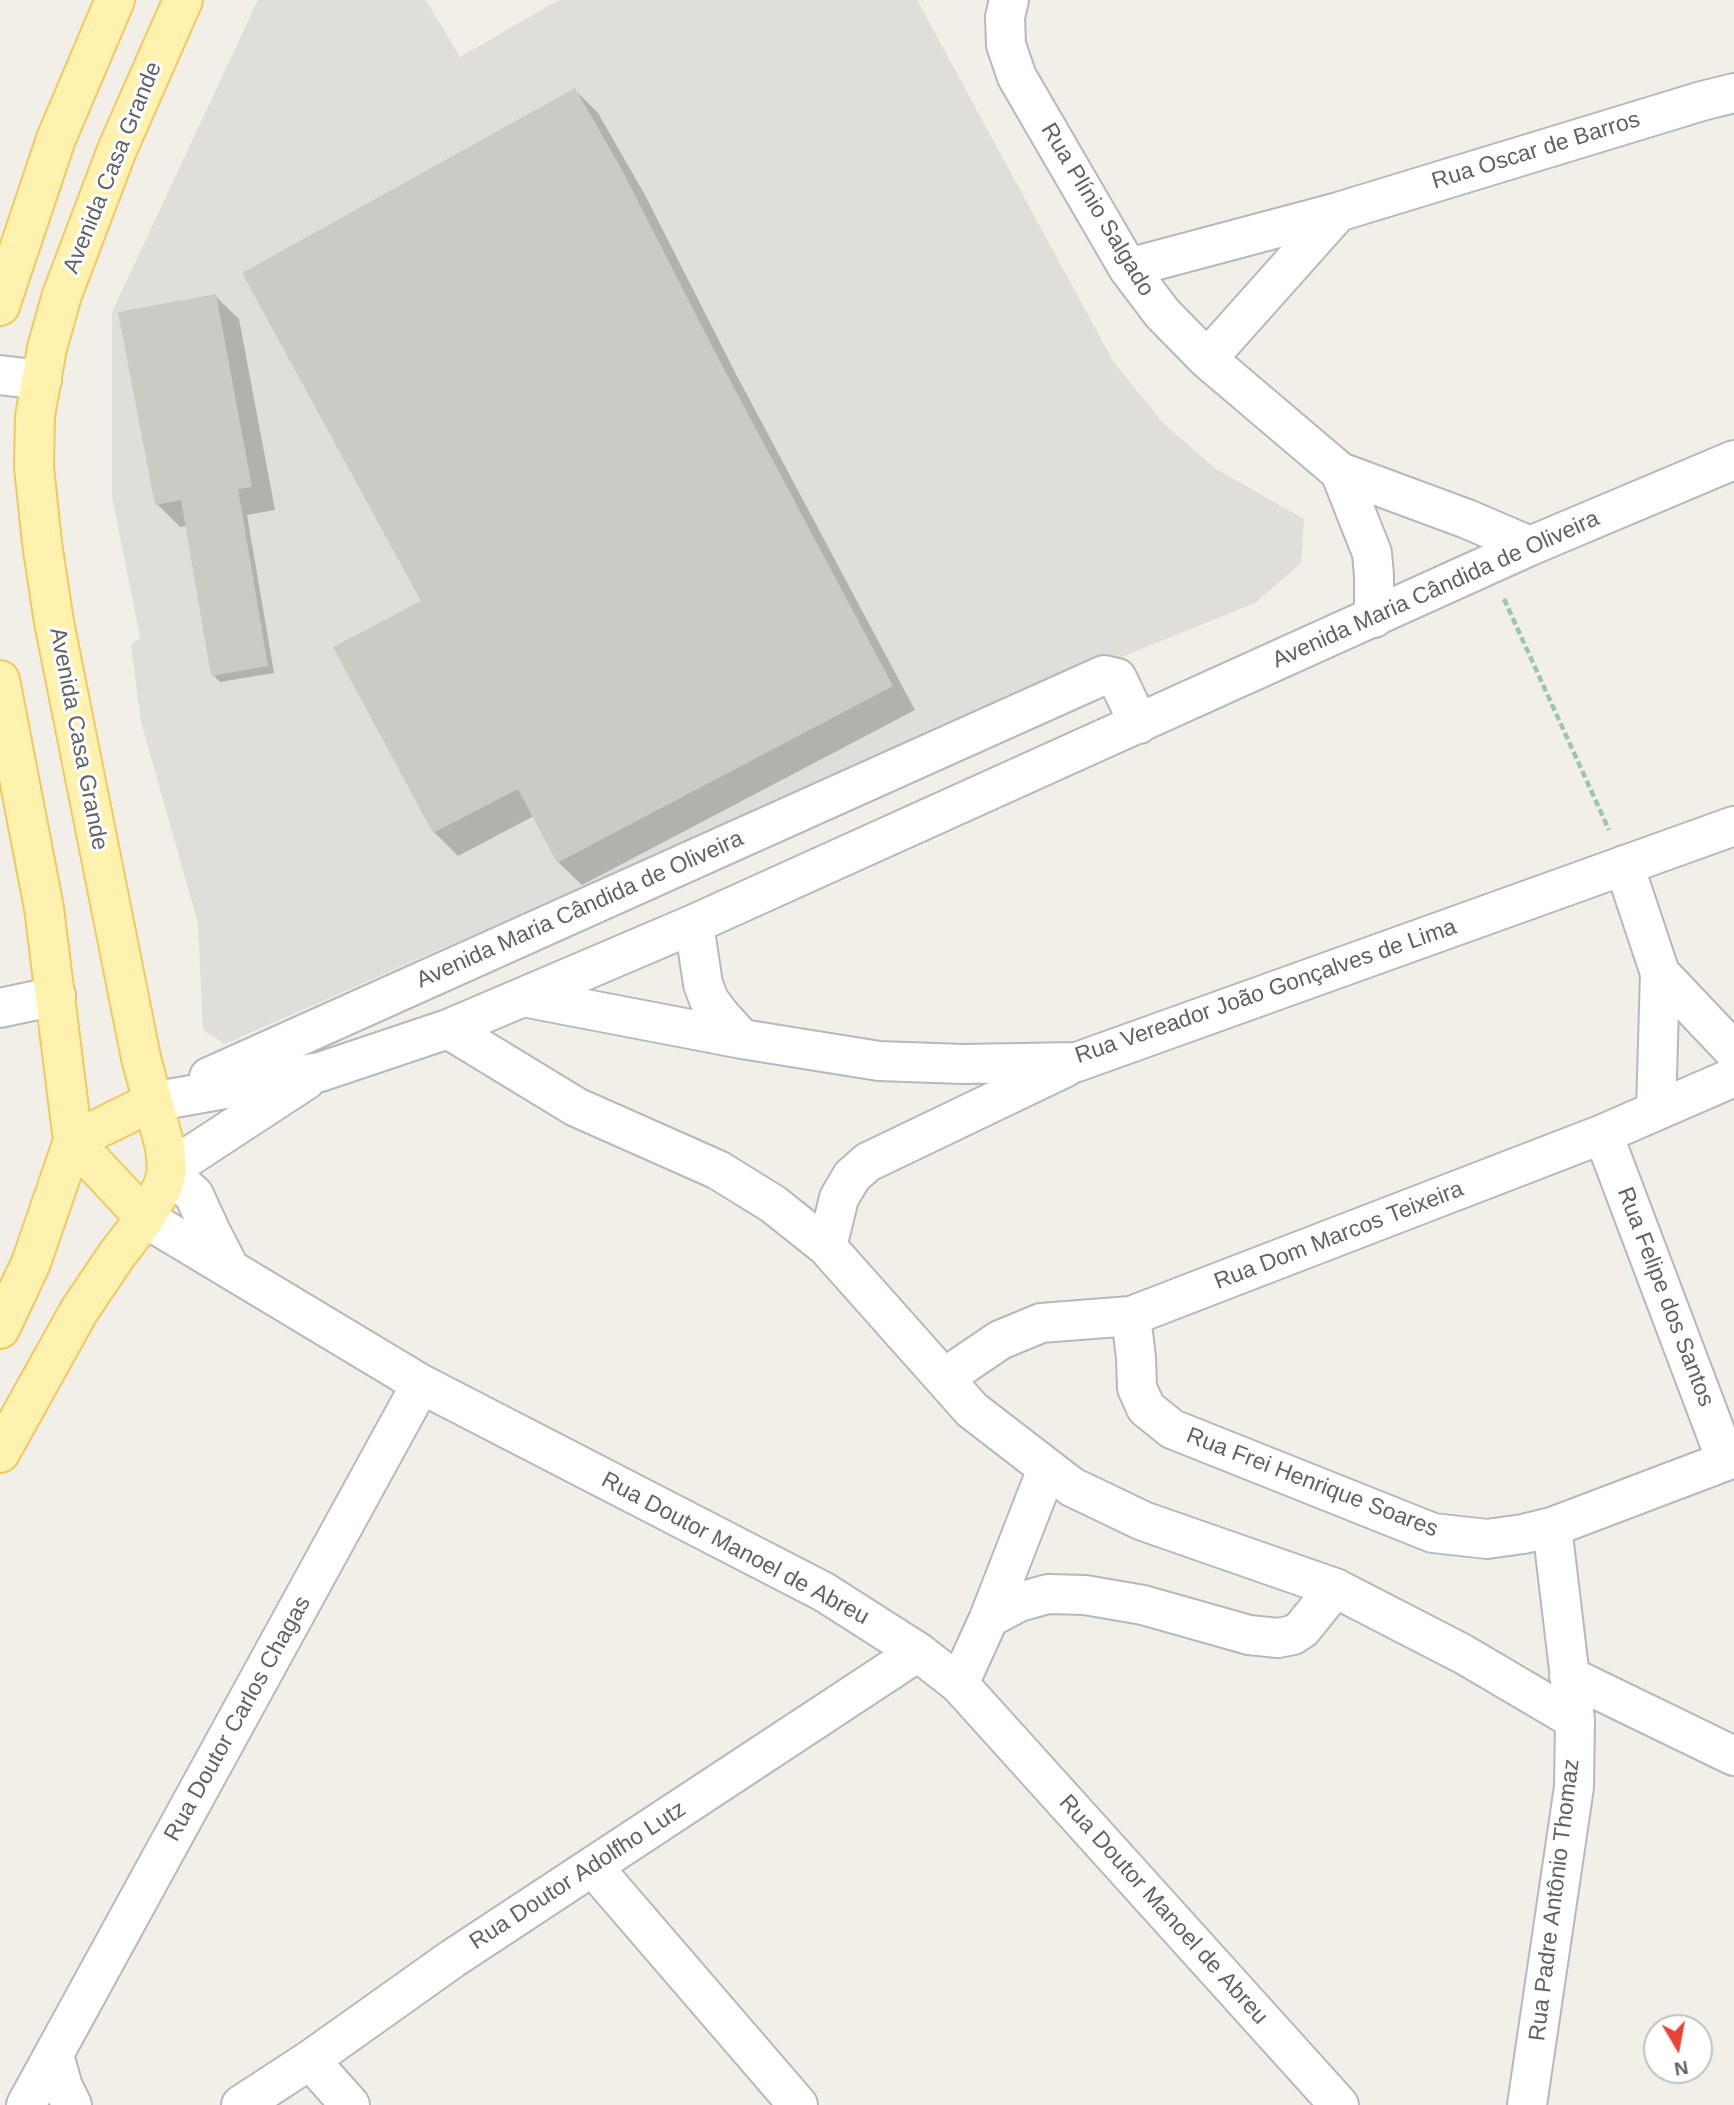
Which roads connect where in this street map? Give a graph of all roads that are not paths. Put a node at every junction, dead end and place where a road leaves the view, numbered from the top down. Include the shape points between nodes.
1 (115, 0) edge
2 (183, 0) edge
3 (1009, 0) edge
4 (1734, 93) edge
5 (1338, 212) junction
6 (1128, 268) junction
7 (0, 306) edge
8 (1207, 359) junction
9 (0, 375) edge
10 (42, 380) junction
11 (1734, 460) edge
12 (1340, 472) junction
13 (1530, 546) junction
14 (1374, 618) junction
15 (0, 680) edge
16 (1139, 724) junction
17 (1734, 826) edge
18 (1624, 864) junction
19 (694, 924) junction
20 (1660, 973) junction
21 (56, 996) junction
22 (523, 997) junction
23 (0, 1008) edge
24 (448, 1029) junction
25 (742, 1039) junction
26 (1734, 1051) edge
27 (1077, 1062) junction
28 (320, 1072) junction
29 (1734, 1077) edge
30 (152, 1102) junction
31 (1656, 1111) junction
32 (1603, 1134) junction
33 (73, 1141) junction
34 (167, 1171) junction
35 (145, 1217) junction
36 (827, 1247) junction
37 (230, 1269) junction
38 (1131, 1316) junction
39 (0, 1329) edge
40 (944, 1378) junction
41 (421, 1384) junction
42 (0, 1453) edge
43 (1730, 1459) edge
44 (1047, 1469) junction
45 (1552, 1527) junction
46 (1335, 1588) junction
47 (989, 1618) junction
48 (918, 1652) junction
49 (1569, 1676) junction
50 (959, 1684) junction
51 (1575, 1720) junction
52 (1734, 1756) edge
53 (593, 1867) junction
54 (54, 2054) junction
55 (310, 2060) junction
56 (26, 2105) edge
57 (72, 2105) edge
58 (241, 2105) edge
59 (349, 2105) edge
60 (798, 2105) edge
61 (1339, 2105) edge
62 (1527, 2105) edge

1 - 7 main road via 56,139
2 - 10 main road, Avenida Casa Grande via 117,150 71,271
3 - 6 street, Rua Plínio Salgado via 1006,45 1017,77
4 - 5 street, Rua Oscar de Barros
5 - 6 street, Rua Oscar de Barros
5 - 8 street
6 - 8 street, Rua Plínio Salgado via 1162,313
8 - 12 street, Rua Plínio Salgado
9 - 10 street
10 - 30 main road, Avenida Casa Grande via 35,416 34,467 42,543
11 - 13 street, Avenida Maria Cândida de Oliveira
12 - 13 street, Rua Plínio Salgado
12 - 14 street, Rua Plínio Salgado via 1371,554
13 - 14 street, Avenida Maria Cândida de Oliveira
14 - 16 street, Avenida Maria Cândida de Oliveira
15 - 21 main road via 44,908
16 - 19 street, Avenida Maria Cândida de Oliveira
16 - 30 street, Avenida Maria Cândida de Oliveira via 1117,678 1104,675
17 - 18 street, Rua Vereador João Gonçalves de Lima
18 - 20 street
18 - 27 street, Rua Vereador João Gonçalves de Lima
19 - 22 street, Avenida Maria Cândida de Oliveira
19 - 25 street via 709,1000
20 - 26 street
20 - 31 street
21 - 23 street
21 - 33 main road
22 - 24 street, Avenida Maria Cândida de Oliveira
22 - 25 street, Rua Vereador João Gonçalves de Lima
24 - 28 street, Avenida Maria Cândida de Oliveira
24 - 36 street via 576,1107 718,1170 773,1204
25 - 27 street, Rua Vereador João Gonçalves de Lima via 879,1061
27 - 36 street via 868,1162 852,1176 839,1198
28 - 30 street, Avenida Maria Cândida de Oliveira
28 - 34 street, Avenida Maria Cândida de Oliveira
29 - 31 street, Rua Dom Marcos Teixeira
30 - 33 main road
30 - 34 main road, Avenida Casa Grande
31 - 32 street, Rua Dom Marcos Teixeira
32 - 38 street, Rua Dom Marcos Teixeira
32 - 43 street, Rua Felipe dos Santos
33 - 35 main road
33 - 39 main road via 31,1263
34 - 35 main road
34 - 37 street via 194,1195
35 - 37 street, Rua Doutor Manoel de Abreu
35 - 42 main road via 79,1311
36 - 40 street
37 - 41 street, Rua Doutor Manoel de Abreu
38 - 40 street, Rua Dom Marcos Teixeira via 1041,1323 1000,1340
38 - 45 street, Rua Frei Henrique Soares via 1137,1388 1146,1408 1172,1429 1433,1533 1487,1539
40 - 44 street via 972,1410
41 - 48 street, Rua Doutor Manoel de Abreu via 824,1592
41 - 54 street, Rua Doutor Carlos Chagas
43 - 45 street, Rua Frei Henrique Soares
44 - 46 street via 1072,1487 1143,1521
44 - 47 street
45 - 49 street, Rua Padre Antônio Thomaz
46 - 47 street via 1302,1629 1278,1638 1085,1595 1048,1594 1019,1602
46 - 51 street via 1463,1654
47 - 50 street
48 - 50 street, Rua Doutor Manoel de Abreu
48 - 53 street, Rua Doutor Adolfho Lutz
49 - 51 street, Rua Padre Antônio Thomaz
49 - 52 street
50 - 61 street, Rua Doutor Manoel de Abreu
51 - 62 street, Rua Padre Antônio Thomaz via 1574,1787
53 - 55 street, Rua Doutor Adolfho Lutz
53 - 60 street
54 - 56 street, Rua Doutor Carlos Chagas
54 - 57 street
55 - 58 street, Rua Doutor Adolfho Lutz
55 - 59 street

